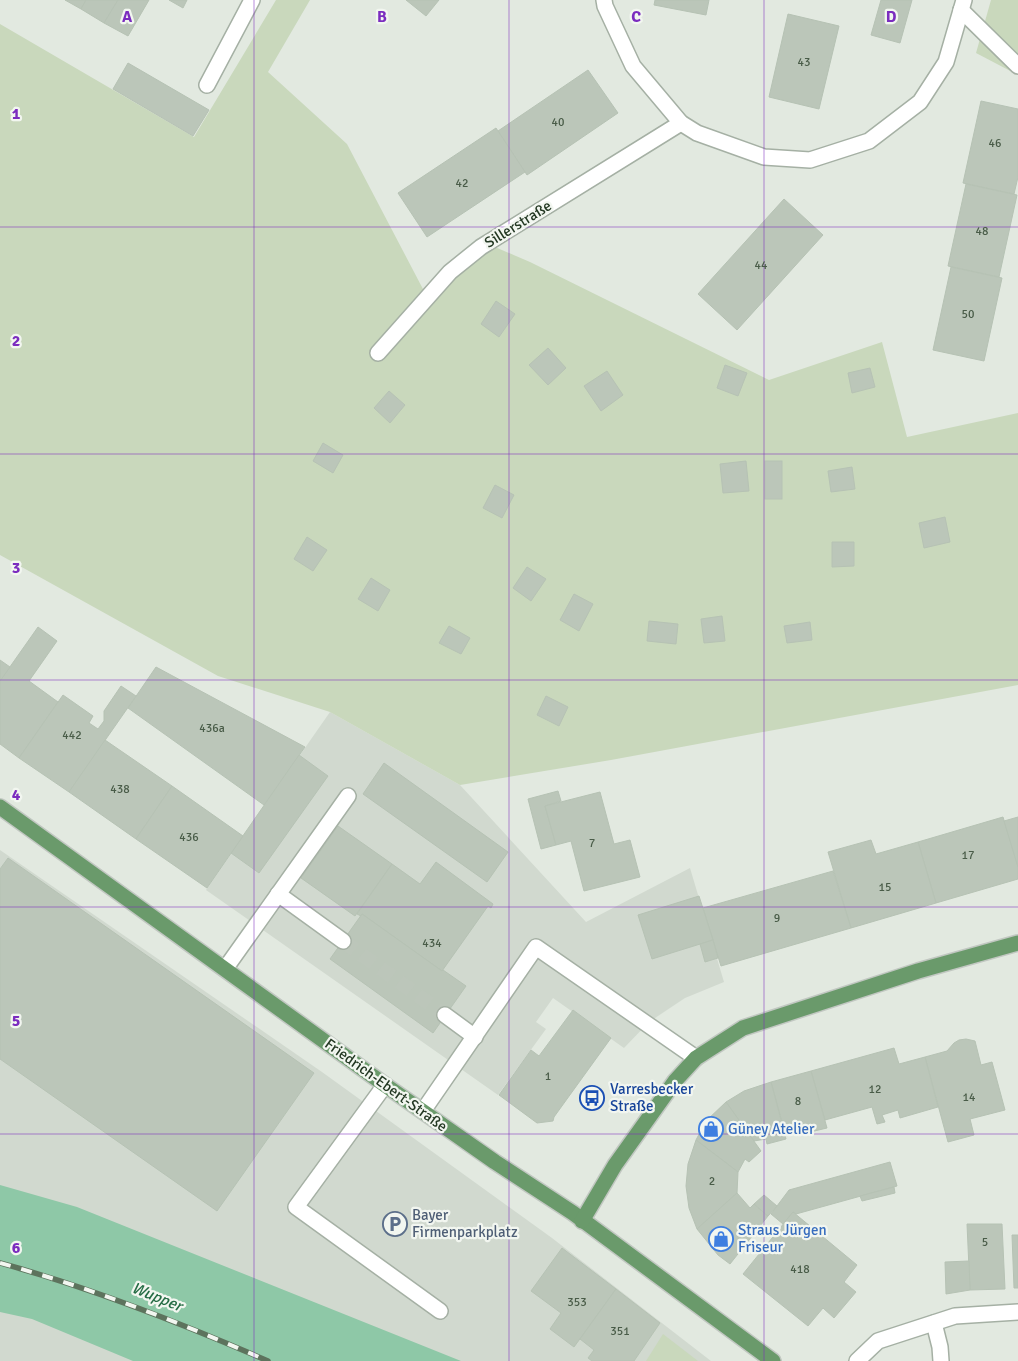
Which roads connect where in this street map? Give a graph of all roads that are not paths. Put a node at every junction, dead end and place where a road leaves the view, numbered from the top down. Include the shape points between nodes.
1 (252, 0) edge
2 (604, 0) edge
3 (963, 5) edge
4 (1018, 66) edge
5 (207, 85) dead end
6 (681, 123) junction
7 (378, 353) dead end
8 (348, 796) dead end
9 (0, 808) edge
10 (278, 894) junction
11 (343, 941) tunnel mouth
12 (1018, 942) edge
13 (225, 969) junction
14 (445, 1015) tunnel mouth
15 (475, 1037) junction
16 (696, 1058) junction
17 (386, 1085) junction
18 (423, 1111) junction
19 (582, 1221) junction
20 (440, 1311) dead end
21 (1018, 1312) edge
22 (934, 1323) junction
23 (773, 1361) edge
24 (857, 1361) edge
25 (941, 1361) edge

1 - 5 street
2 - 6 street via 633,66
3 - 4 street
3 - 6 street via 946,62 920,102 869,141 810,160 764,157 697,133
6 - 7 street, Sillerstraße via 481,247 450,272
8 - 10 street
9 - 13 main road, Friedrich-Ebert-Straße
10 - 11 street
10 - 13 street
12 - 16 main road via 743,1028
13 - 17 main road, Friedrich-Ebert-Straße
14 - 15 street
15 - 16 street via 536,947
15 - 18 street
16 - 19 main road via 675,1081 615,1165
17 - 18 main road, Friedrich-Ebert-Straße
17 - 20 street via 296,1207
18 - 19 main road, Friedrich-Ebert-Straße
19 - 23 main road, Friedrich-Ebert-Straße
21 - 22 street via 955,1316
22 - 24 street via 878,1341
22 - 25 street

